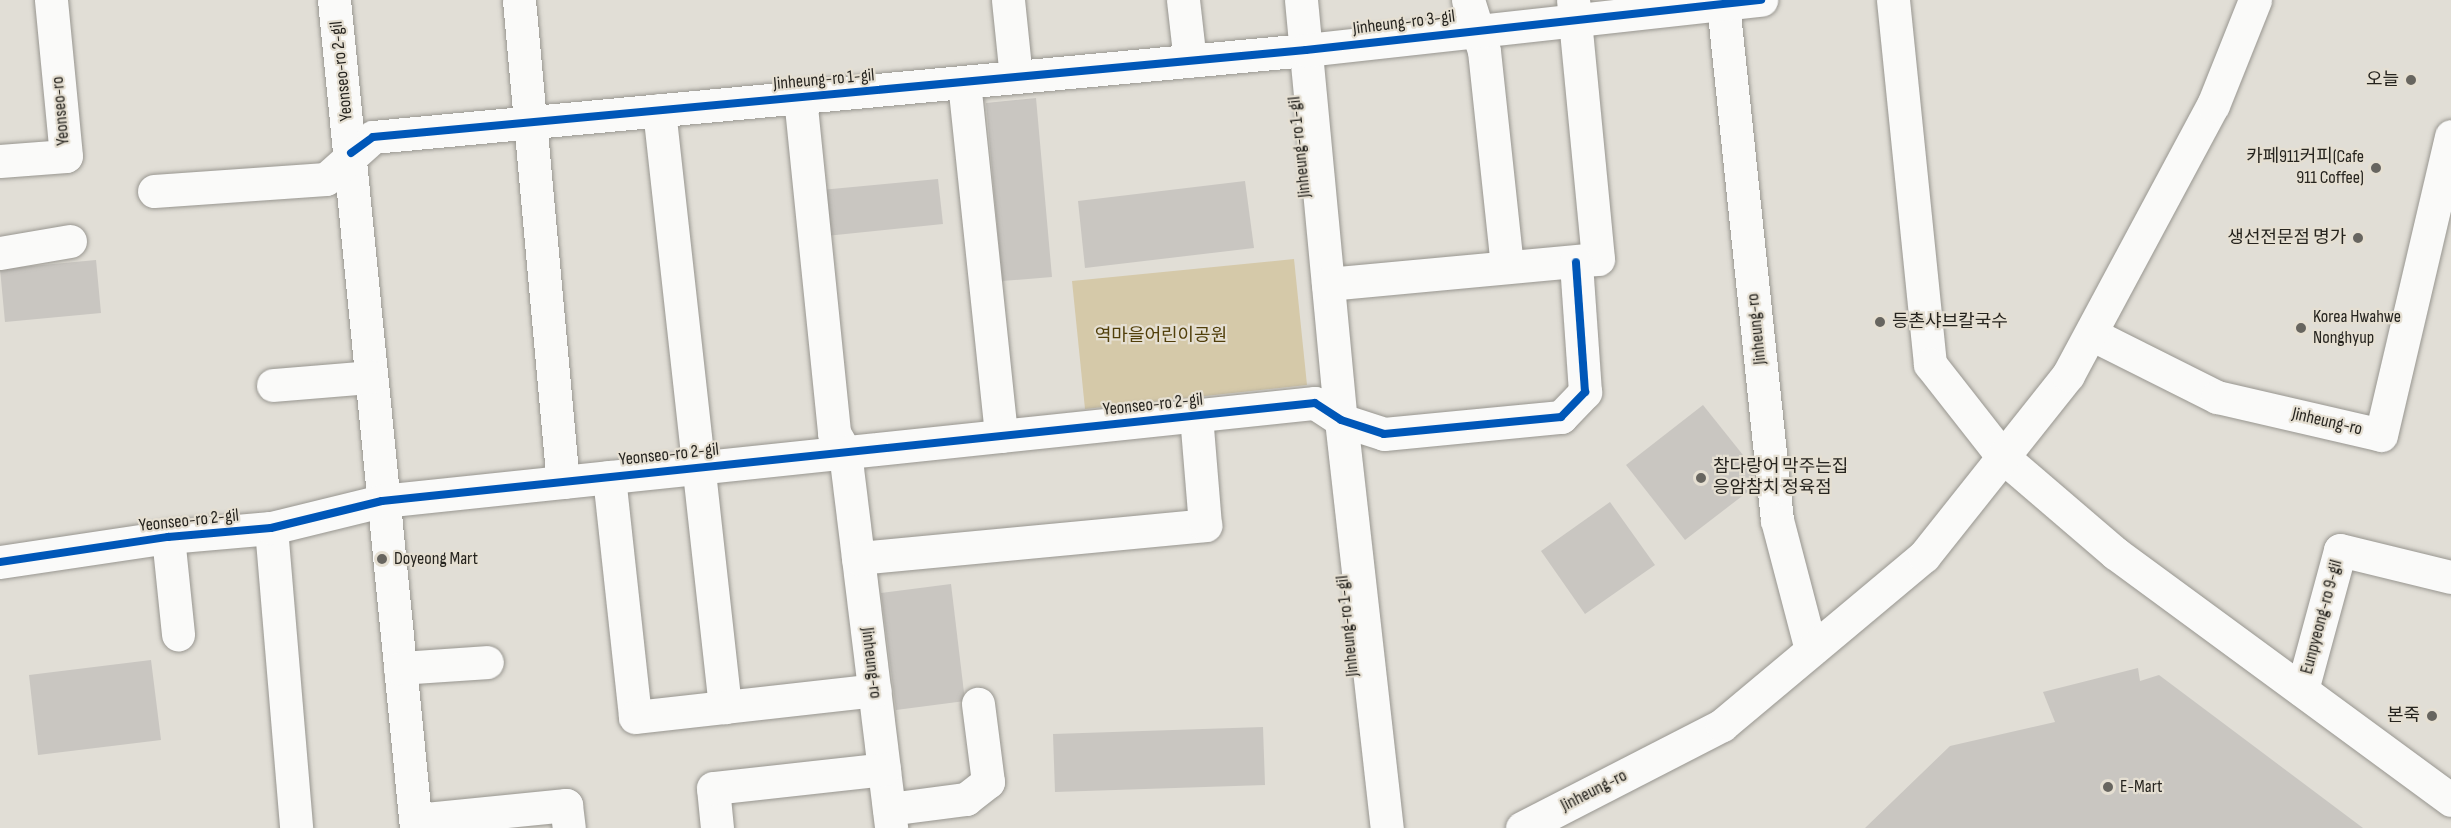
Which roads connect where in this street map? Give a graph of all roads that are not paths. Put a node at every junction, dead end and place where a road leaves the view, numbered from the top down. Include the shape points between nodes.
1 (51, 0) edge
2 (334, 0) edge
3 (519, 0) edge
4 (1008, 0) edge
5 (1183, 0) edge
6 (1301, 0) edge
7 (1756, 0) edge
8 (1761, 0) edge
9 (1893, 0) edge
10 (2255, 0) edge
11 (1723, 4) junction
12 (1573, 10) edge
13 (1472, 15) edge
14 (1306, 50) junction
15 (1190, 61) junction
16 (1016, 77) junction
17 (964, 82) junction
18 (800, 97) junction
19 (659, 110) junction
20 (527, 122) junction
21 (2451, 136) edge
22 (351, 153) junction
23 (0, 161) edge
24 (154, 191) dead end
25 (70, 241) dead end
26 (0, 253) edge
27 (1576, 261) junction
28 (1507, 267) junction
29 (1328, 284) junction
30 (2091, 334) junction
31 (371, 377) junction
32 (273, 385) dead end
33 (1196, 415) junction
34 (1341, 420) junction
35 (1001, 436) junction
36 (844, 452) junction
37 (2003, 457) junction
38 (697, 468) junction
39 (609, 477) junction
40 (563, 482) junction
41 (382, 501) junction
42 (271, 528) junction
43 (168, 537) junction
44 (858, 558) junction
45 (0, 562) edge
46 (2451, 578) edge
47 (178, 634) dead end
48 (1811, 650) junction
49 (487, 662) dead end
50 (400, 668) junction
51 (874, 690) junction
52 (2302, 690) junction
53 (978, 704) dead end
54 (725, 707) junction
55 (884, 769) junction
56 (2451, 800) edge
57 (890, 818) edge
58 (416, 824) edge
59 (296, 828) edge
60 (569, 828) edge
61 (717, 828) edge
62 (1387, 828) edge
63 (1522, 828) edge

1 - 23 street, Yeonseo-ro via 66,156
2 - 22 street, Yeonseo-ro 2-gil
3 - 20 street
4 - 16 street
5 - 15 street
6 - 14 street, Jinheung-ro 1-gil
7 - 8 street, Jinheung-ro 3-gil
7 - 11 street, Jinheung-ro 3-gil
9 - 37 street via 1930,363
10 - 30 street, Jinheung-ro via 2213,105
11 - 12 street, Jinheung-ro 3-gil
11 - 48 street, Jinheung-ro via 1777,520
12 - 13 street, Jinheung-ro 3-gil
12 - 27 street via 1598,259
13 - 14 street, Jinheung-ro 3-gil
13 - 28 street via 1484,51
14 - 15 street, Jinheung-ro 1-gil
14 - 29 street, Jinheung-ro 1-gil
15 - 16 street, Jinheung-ro 1-gil
16 - 17 street, Jinheung-ro 1-gil
17 - 18 street, Jinheung-ro 1-gil
17 - 35 street
18 - 19 street, Jinheung-ro 1-gil
18 - 36 street via 834,433
19 - 20 street, Jinheung-ro 1-gil
19 - 38 street, Yeonseo-ro 2-gil
20 - 22 street, Jinheung-ro 1-gil via 373,137
20 - 40 street
21 - 30 street, Jinheung-ro via 2382,435 2217,397
22 - 24 street, Jinheung-ro 1-gil via 326,179
22 - 31 street, Yeonseo-ro 2-gil
25 - 26 street
27 - 28 street
27 - 34 street via 1585,392 1561,417 1384,434
28 - 29 street
29 - 34 street, Jinheung-ro 1-gil
30 - 37 street, Jinheung-ro via 2068,375
31 - 32 street
31 - 41 street, Yeonseo-ro 2-gil
33 - 34 street, Yeonseo-ro 2-gil via 1315,403
33 - 35 street, Yeonseo-ro 2-gil
33 - 44 street, Yeonseo-ro 2-gil via 1204,525
34 - 62 street, Jinheung-ro 1-gil
35 - 36 street, Yeonseo-ro 2-gil
36 - 38 street, Yeonseo-ro 2-gil
36 - 44 street
37 - 48 street, Jinheung-ro via 1924,556
37 - 52 street via 2115,553
38 - 39 street, Yeonseo-ro 2-gil
38 - 54 street
39 - 40 street, Yeonseo-ro 2-gil
39 - 54 street, Yeonseo-ro 2-gil via 635,717
40 - 41 street, Yeonseo-ro 2-gil
41 - 42 street, Yeonseo-ro 2-gil
41 - 50 street, Yeonseo-ro 2-gil
42 - 43 street, Yeonseo-ro 2-gil
42 - 59 street
43 - 45 street, Yeonseo-ro 2-gil
43 - 47 street
44 - 51 street, Jinheung-ro
46 - 52 street, Eunpyeong-ro 9-gil via 2340,550
48 - 63 street, Jinheung-ro via 1722,724
49 - 50 street
50 - 58 street
51 - 54 street, Yeonseo-ro 2-gil
51 - 55 street, Jinheung-ro
52 - 56 street
53 - 57 street via 988,782 966,799
55 - 57 street, Jinheung-ro
55 - 61 street via 713,788
58 - 60 street via 566,805

